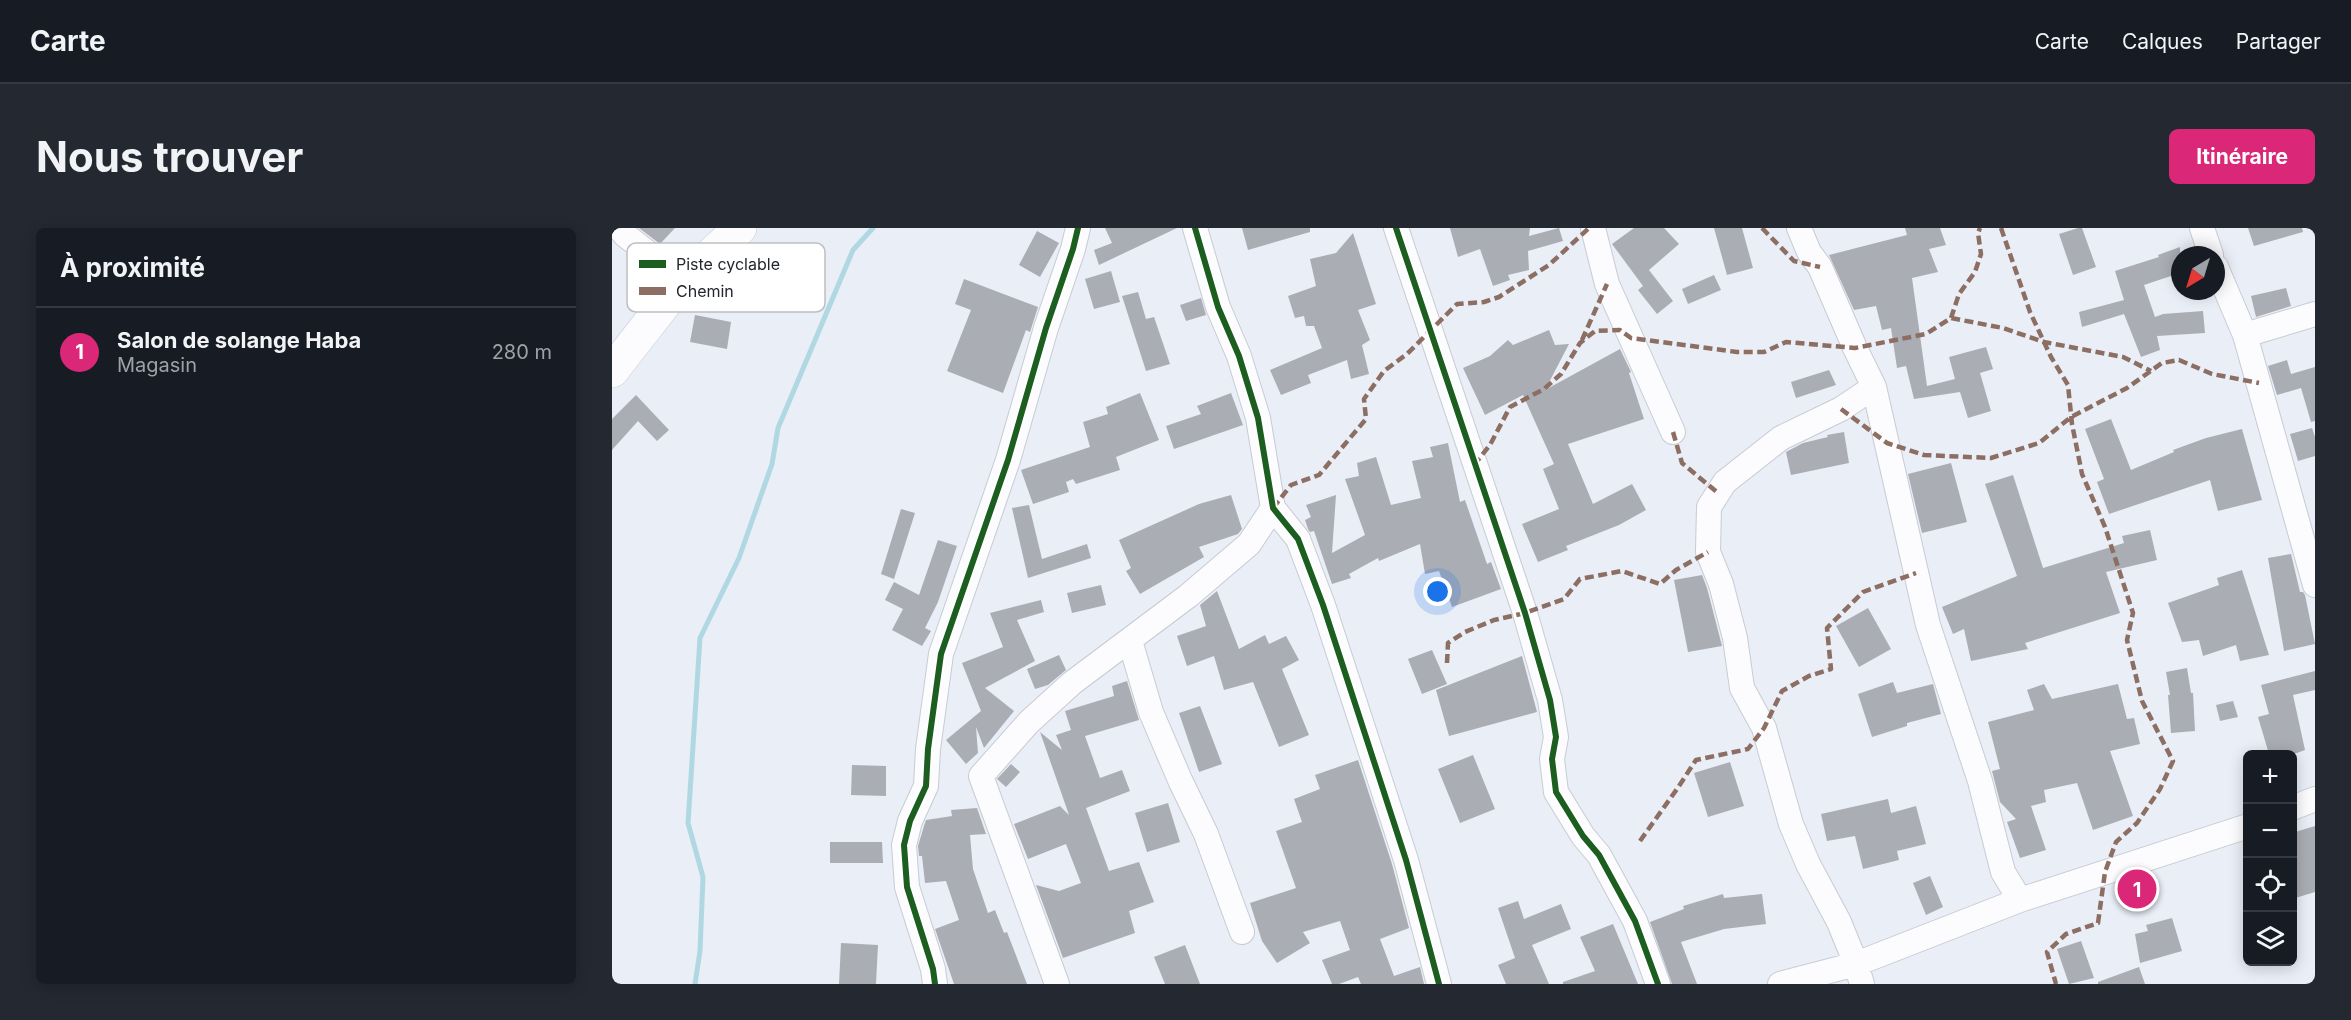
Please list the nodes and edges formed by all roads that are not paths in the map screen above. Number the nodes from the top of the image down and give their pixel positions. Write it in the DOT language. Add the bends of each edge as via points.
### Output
graph roads {
  1 [pos="619,228"];
  2 [pos="740,228"];
  3 [pos="1078,228"];
  4 [pos="1195,228"];
  5 [pos="1396,228"];
  6 [pos="1593,228"];
  7 [pos="1799,228"];
  8 [pos="2202,228"];
  9 [pos="635,243"];
  10 [pos="724,243"];
  11 [pos="2208,246"];
  12 [pos="2225,288"];
  13 [pos="658,312"];
  14 [pos="2315,314"];
  15 [pos="2245,334"];
  16 [pos="612,371"];
  17 [pos="1874,387"];
  18 [pos="1673,432"];
  19 [pos="1273,508"];
  20 [pos="2315,585"];
  21 [pos="1130,640"];
  22 [pos="2315,799"];
  23 [pos="2297,806"];
  24 [pos="2243,827"];
  25 [pos="2020,900"];
  26 [pos="1242,932"];
  27 [pos="1859,974"];
  28 [pos="935,984"];
  29 [pos="1057,984"];
  30 [pos="1439,984"];
  31 [pos="1658,984"];
  32 [pos="1780,984"];
  1 -- 9 [label="street"];
  2 -- 10 [label="highway"];
  3 -- 28 [label="street" via="1008,460 941,654 926,786 904,845 907,887"];
  4 -- 19 [label="street" via="1218,307 1239,356 1258,418"];
  5 -- 31 [label="street" via="1550,700 1556,737 1552,759 1556,792 1599,855 1635,921"];
  6 -- 18 [label="street" via="1607,284"];
  7 -- 17 [label="street"];
  8 -- 11 [label="street"];
  12 -- 15 [label="street"];
  13 -- 16 [label="highway"];
  14 -- 15 [label="street"];
  15 -- 20 [label="street"];
  17 -- 25 [label="street" via="1928,625 1980,781 2003,872"];
  17 -- 27 [label="street" via="1841,409 1781,438 1725,482 1709,507 1708,552 1735,638 1742,687 1764,728 1791,824"];
  19 -- 21 [label="street" via="1249,544"];
  19 -- 30 [label="street" via="1298,539 1323,605 1406,860"];
  21 -- 26 [label="street" via="1151,712 1206,834"];
  21 -- 29 [label="street" via="1029,722 981,776"];
  22 -- 23 [label="street"];
  24 -- 25 [label="street"];
  25 -- 27 [label="street"];
  27 -- 32 [label="street"];
}
